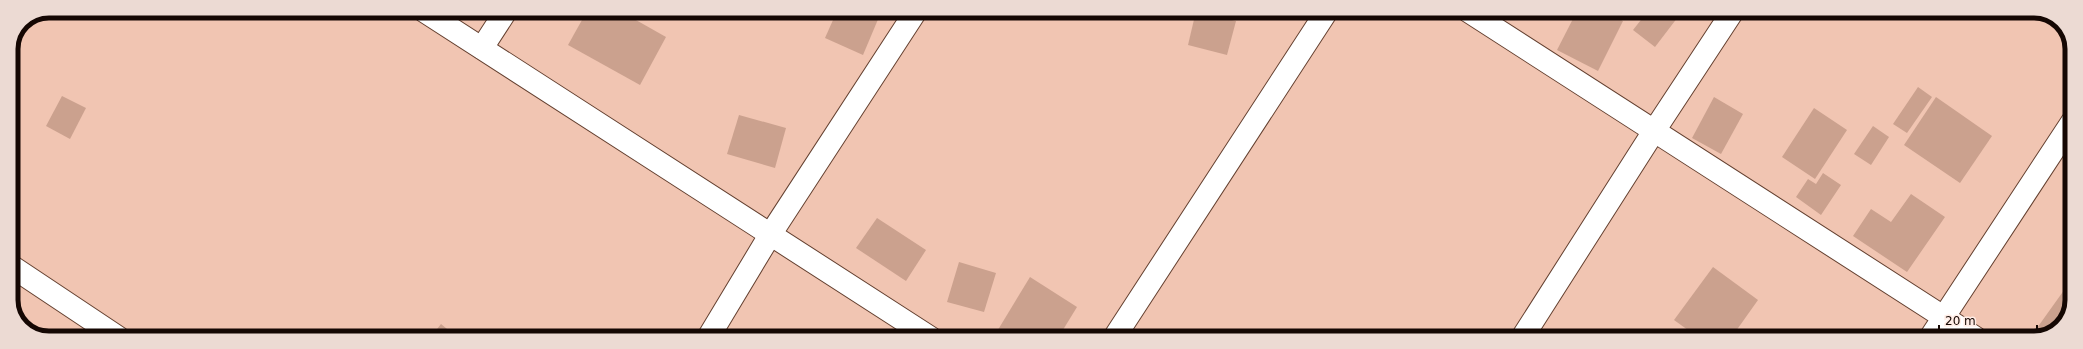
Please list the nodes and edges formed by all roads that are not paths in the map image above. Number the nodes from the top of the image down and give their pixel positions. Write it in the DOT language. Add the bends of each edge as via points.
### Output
graph roads {
  1 [pos="435,18"];
  2 [pos="501,18"];
  3 [pos="911,18"];
  4 [pos="1322,18"];
  5 [pos="1479,18"];
  6 [pos="1728,18"];
  7 [pos="482,48"];
  8 [pos="1654,131"];
  9 [pos="2065,133"];
  10 [pos="770,235"];
  11 [pos="18,271"];
  12 [pos="1943,318"];
  13 [pos="108,331"];
  14 [pos="712,331"];
  15 [pos="920,331"];
  16 [pos="1119,331"];
  17 [pos="1526,331"];
  18 [pos="1935,331"];
  19 [pos="1964,331"];
  1 -- 7 [label="street"];
  2 -- 7 [label="street"];
  3 -- 10 [label="street"];
  4 -- 16 [label="street"];
  5 -- 8 [label="street"];
  6 -- 8 [label="street"];
  7 -- 10 [label="street"];
  8 -- 12 [label="street"];
  8 -- 17 [label="street"];
  9 -- 12 [label="street"];
  10 -- 14 [label="street"];
  10 -- 15 [label="street"];
  11 -- 13 [label="street"];
  12 -- 18 [label="street"];
  12 -- 19 [label="street"];
}
